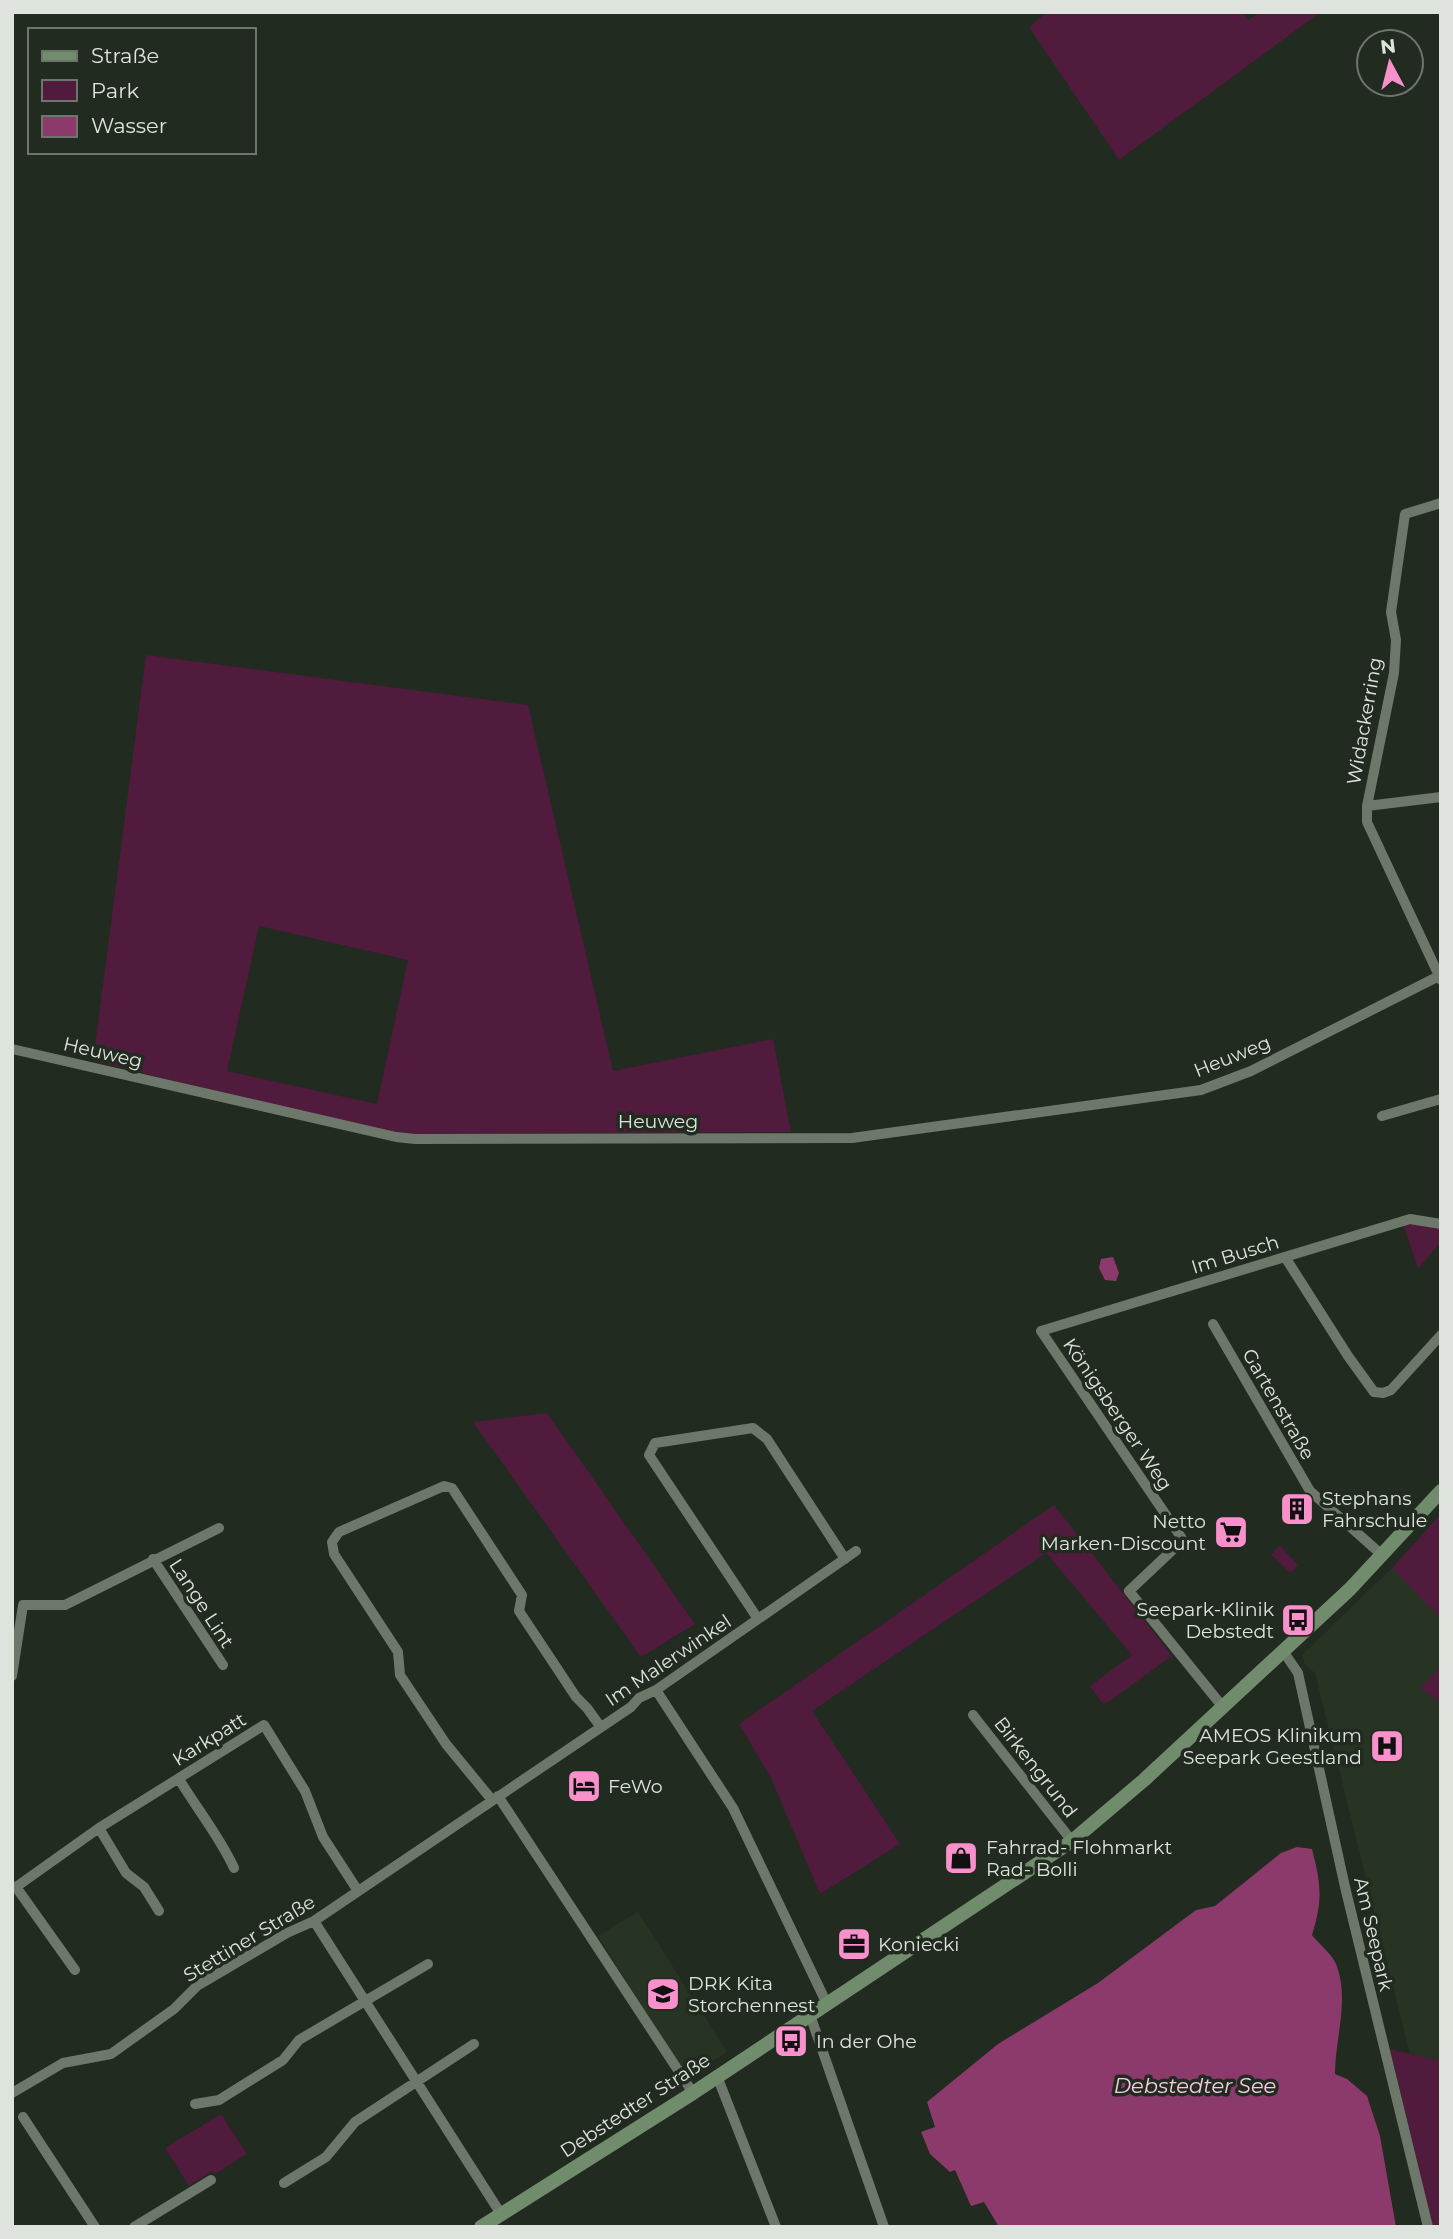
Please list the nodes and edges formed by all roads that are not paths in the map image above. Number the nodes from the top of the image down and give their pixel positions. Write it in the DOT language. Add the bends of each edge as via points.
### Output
graph roads {
  1 [pos="1441,503"];
  2 [pos="1441,797"];
  3 [pos="1367,806"];
  4 [pos="1440,977"];
  5 [pos="12,1049"];
  6 [pos="1441,1099"];
  7 [pos="1382,1116"];
  8 [pos="1441,1224"];
  9 [pos="1285,1257"];
  10 [pos="1213,1324"];
  11 [pos="1041,1331"];
  12 [pos="1441,1335"];
  13 [pos="1441,1490"];
  14 [pos="219,1528"];
  15 [pos="856,1551"];
  16 [pos="1382,1555"];
  17 [pos="153,1559"];
  18 [pos="845,1559"];
  19 [pos="758,1619"];
  20 [pos="1283,1651"];
  21 [pos="223,1665"];
  22 [pos="12,1676"];
  23 [pos="656,1690"];
  24 [pos="1222,1706"];
  25 [pos="973,1715"];
  26 [pos="600,1726"];
  27 [pos="179,1779"];
  28 [pos="495,1798"];
  29 [pos="99,1828"];
  30 [pos="1072,1841"];
  31 [pos="234,1868"];
  32 [pos="14,1886"];
  33 [pos="358,1891"];
  34 [pos="159,1911"];
  35 [pos="314,1921"];
  36 [pos="428,1964"];
  37 [pos="75,1970"];
  38 [pos="364,2002"];
  39 [pos="827,2004"];
  40 [pos="810,2015"];
  41 [pos="474,2045"];
  42 [pos="717,2076"];
  43 [pos="415,2081"];
  44 [pos="12,2093"];
  45 [pos="692,2093"];
  46 [pos="195,2104"];
  47 [pos="23,2118"];
  48 [pos="211,2180"];
  49 [pos="284,2183"];
  50 [pos="501,2214"];
  51 [pos="95,2227"];
  52 [pos="134,2227"];
  53 [pos="481,2227"];
  54 [pos="776,2227"];
  55 [pos="884,2227"];
  56 [pos="1428,2227"];
  1 -- 3 [label="street, Widackerring" via="1405,514 1391,612 1396,640 1394,673"];
  2 -- 3 [label="street"];
  3 -- 4 [label="street" via="1367,822"];
  4 -- 5 [label="street, Heuweg" via="1251,1071 1201,1090 852,1138 396,1137"];
  6 -- 7 [label="street"];
  8 -- 9 [label="street, Im Busch" via="1410,1219"];
  9 -- 11 [label="street, Im Busch"];
  9 -- 12 [label="street" via="1374,1392 1391,1390"];
  10 -- 16 [label="street, Gartenstraße" via="1310,1491"];
  11 -- 24 [label="street, Königsberger Weg" via="1183,1540 1129,1591"];
  13 -- 16 [label="main road, Debstedter Straße"];
  14 -- 17 [label="street"];
  15 -- 18 [label="street, Im Malerwinkel"];
  16 -- 20 [label="main road, Debstedter Straße"];
  17 -- 21 [label="street, Lange Lint"];
  17 -- 22 [label="street" via="65,1605 23,1605"];
  18 -- 19 [label="street, Im Malerwinkel"];
  18 -- 19 [label="street" via="767,1439 753,1428 655,1443 649,1455"];
  19 -- 23 [label="street, Im Malerwinkel"];
  20 -- 24 [label="main road, Debstedter Straße"];
  20 -- 56 [label="street, Am Seepark" via="1298,1674"];
  23 -- 26 [label="street, Im Malerwinkel"];
  23 -- 39 [label="street" via="733,1808"];
  24 -- 30 [label="main road, Debstedter Straße"];
  25 -- 30 [label="street, Birkengrund"];
  26 -- 28 [label="street, Im Malerwinkel"];
  26 -- 28 [label="street" via="519,1611 522,1595 453,1488 444,1486 339,1532 332,1542 334,1554 398,1652 400,1675 446,1744"];
  27 -- 29 [label="street, Karkpatt"];
  27 -- 31 [label="street"];
  27 -- 33 [label="street, Karkpatt" via="264,1725 305,1791 323,1837"];
  28 -- 33 [label="street, Stettiner Straße"];
  28 -- 45 [label="street"];
  29 -- 32 [label="street, Karkpatt"];
  29 -- 34 [label="street" via="126,1873 144,1887"];
  30 -- 39 [label="main road, Debstedter Straße"];
  32 -- 37 [label="street"];
  33 -- 35 [label="street, Stettiner Straße"];
  35 -- 38 [label="street"];
  35 -- 44 [label="street, Stettiner Straße" via="197,1986 174,2009 111,2054 62,2063"];
  36 -- 38 [label="street"];
  38 -- 43 [label="street"];
  38 -- 46 [label="street" via="299,2040 283,2060 219,2100"];
  39 -- 40 [label="main road, Debstedter Straße"];
  40 -- 42 [label="main road, Debstedter Straße"];
  40 -- 55 [label="street"];
  41 -- 43 [label="street"];
  42 -- 45 [label="main road, Debstedter Straße"];
  42 -- 54 [label="street"];
  43 -- 49 [label="street" via="355,2122 326,2157"];
  43 -- 50 [label="street"];
  45 -- 50 [label="main road, Debstedter Straße"];
  47 -- 51 [label="street"];
  48 -- 52 [label="street"];
  50 -- 53 [label="main road, Debstedter Straße"];
}
